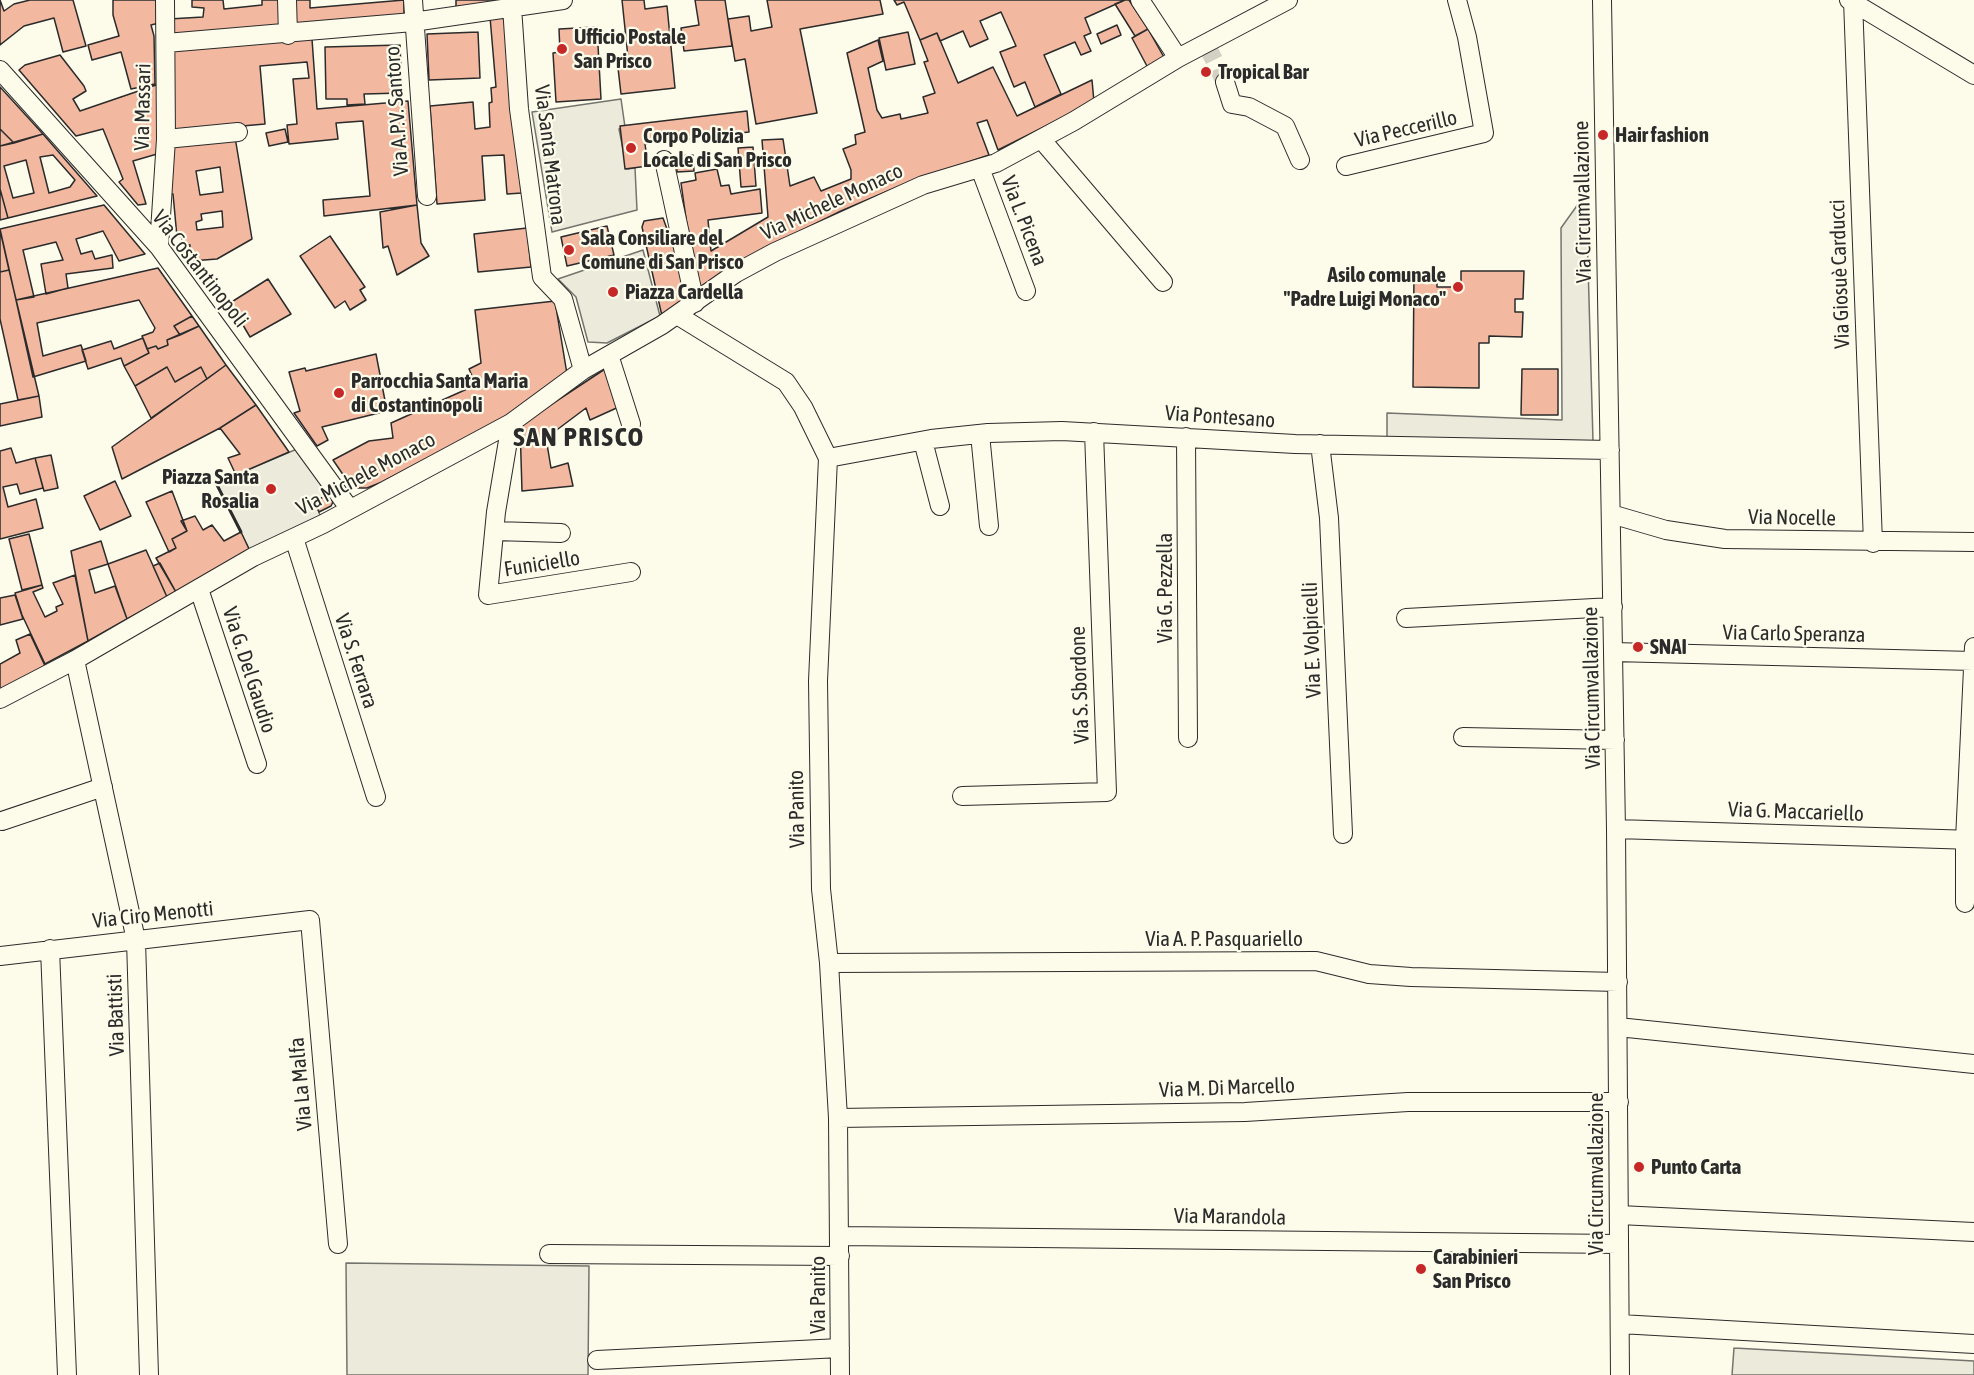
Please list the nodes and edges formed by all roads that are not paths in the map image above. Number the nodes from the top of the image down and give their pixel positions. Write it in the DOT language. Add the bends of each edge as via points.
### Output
graph roads {
  1 [pos="165,0"];
  2 [pos="287,0"];
  3 [pos="412,0"];
  4 [pos="563,0"];
  5 [pos="1140,0"];
  6 [pos="1288,0"];
  7 [pos="1457,0"];
  8 [pos="1602,0"];
  9 [pos="1851,1"];
  10 [pos="512,7"];
  11 [pos="413,22"];
  12 [pos="288,35"];
  13 [pos="166,43"];
  14 [pos="1178,58"];
  15 [pos="0,70"];
  16 [pos="1974,75"];
  17 [pos="1225,82"];
  18 [pos="238,132"];
  19 [pos="166,139"];
  20 [pos="1041,139"];
  21 [pos="664,160"];
  22 [pos="1300,160"];
  23 [pos="1346,166"];
  24 [pos="980,168"];
  25 [pos="427,196"];
  26 [pos="159,247"];
  27 [pos="1163,282"];
  28 [pos="1026,291"];
  29 [pos="694,303"];
  30 [pos="677,315"];
  31 [pos="609,355"];
  32 [pos="583,370"];
  33 [pos="511,423"];
  34 [pos="631,424"];
  35 [pos="1094,432"];
  36 [pos="981,434"];
  37 [pos="1186,437"];
  38 [pos="923,441"];
  39 [pos="1320,444"];
  40 [pos="1610,450"];
  41 [pos="828,458"];
  42 [pos="940,506"];
  43 [pos="349,508"];
  44 [pos="1611,514"];
  45 [pos="988,526"];
  46 [pos="495,531"];
  47 [pos="561,533"];
  48 [pos="294,538"];
  49 [pos="1974,542"];
  50 [pos="1873,543"];
  51 [pos="631,572"];
  52 [pos="199,589"];
  53 [pos="1613,607"];
  54 [pos="1406,618"];
  55 [pos="1613,652"];
  56 [pos="1973,654"];
  57 [pos="75,660"];
  58 [pos="0,699"];
  59 [pos="1463,737"];
  60 [pos="1188,738"];
  61 [pos="1615,740"];
  62 [pos="256,764"];
  63 [pos="103,787"];
  64 [pos="962,796"];
  65 [pos="376,797"];
  66 [pos="2,821"];
  67 [pos="1616,829"];
  68 [pos="1343,834"];
  69 [pos="1969,840"];
  70 [pos="1965,903"];
  71 [pos="310,920"];
  72 [pos="136,940"];
  73 [pos="50,949"];
  74 [pos="0,956"];
  75 [pos="829,963"];
  76 [pos="1618,982"];
  77 [pos="1618,1028"];
  78 [pos="1974,1064"];
  79 [pos="1619,1102"];
  80 [pos="838,1118"];
  81 [pos="1619,1215"];
  82 [pos="1974,1232"];
  83 [pos="840,1236"];
  84 [pos="338,1244"];
  85 [pos="1619,1244"];
  86 [pos="549,1254"];
  87 [pos="840,1256"];
  88 [pos="1620,1324"];
  89 [pos="1974,1344"];
  90 [pos="840,1348"];
  91 [pos="597,1360"];
  92 [pos="67,1375"];
  93 [pos="149,1375"];
  94 [pos="840,1375"];
  95 [pos="1620,1375"];
  1 -- 13 [label="street"];
  2 -- 12 [label="street"];
  3 -- 11 [label="street, Via A.P.V. Santoro"];
  4 -- 10 [label="street, Via Massari"];
  5 -- 14 [label="street"];
  6 -- 14 [label="street, Via Michele Monaco"];
  7 -- 23 [label="street, Via Peccerillo" via="1484,133"];
  8 -- 40 [label="street, Via Circumvallazione"];
  9 -- 16 [label="street"];
  9 -- 50 [label="street, Via Giosuè Carducci"];
  10 -- 11 [label="street, Via Massari"];
  10 -- 32 [label="street, Via Santa Matrona" via="519,109 542,277 562,299"];
  11 -- 12 [label="street, Via Massari"];
  11 -- 25 [label="street, Via A.P.V. Santoro"];
  12 -- 13 [label="street, Via Massari"];
  13 -- 19 [label="street, Via Massari"];
  14 -- 20 [label="street, Via Michele Monaco"];
  15 -- 26 [label="street, Via Costantinopoli"];
  17 -- 22 [label="street" via="1232,104 1249,107 1285,126"];
  18 -- 19 [label="street"];
  19 -- 26 [label="street, Via Massari"];
  20 -- 24 [label="street, Via Michele Monaco"];
  20 -- 27 [label="street"];
  21 -- 29 [label="street"];
  24 -- 28 [label="street, Via L. Picena"];
  24 -- 29 [label="street, Via Michele Monaco" via="923,185 775,252 736,273"];
  26 -- 43 [label="street, Via Costantinopoli"];
  29 -- 30 [label="street, Via Michele Monaco"];
  30 -- 31 [label="street, Via Michele Monaco"];
  30 -- 41 [label="street, Via Panito" via="786,382"];
  31 -- 32 [label="street, Via Michele Monaco"];
  31 -- 34 [label="street"];
  32 -- 33 [label="street, Via Michele Monaco"];
  33 -- 43 [label="street, Via Michele Monaco"];
  33 -- 46 [label="street, Funiciello"];
  35 -- 36 [label="street, Via Pontesano"];
  35 -- 37 [label="street, Via Pontesano"];
  35 -- 64 [label="street, Via S. Sbordone" via="1107,792"];
  36 -- 38 [label="street, Via Pontesano"];
  36 -- 45 [label="street"];
  37 -- 39 [label="street, Via Pontesano"];
  37 -- 60 [label="street, Via G. Pezzella"];
  38 -- 41 [label="street, Via Pontesano"];
  38 -- 42 [label="street"];
  39 -- 40 [label="street, Via Pontesano"];
  39 -- 68 [label="street, Via E. Volpicelli" via="1329,518"];
  40 -- 44 [label="street, Via Circumvallazione"];
  41 -- 75 [label="street, Via Panito" via="818,681 821,889"];
  43 -- 48 [label="street, Via Michele Monaco"];
  44 -- 50 [label="street, Via Nocelle" via="1666,530 1725,539"];
  44 -- 53 [label="street, Via Circumvallazione"];
  46 -- 47 [label="street, Funiciello"];
  46 -- 51 [label="street, Funiciello" via="488,595"];
  48 -- 52 [label="street, Via Michele Monaco"];
  48 -- 65 [label="street, Via S. Ferrara"];
  49 -- 50 [label="street, Via Nocelle"];
  52 -- 57 [label="street, Via Michele Monaco"];
  52 -- 62 [label="street, Via G. Del Gaudio"];
  53 -- 54 [label="street"];
  53 -- 55 [label="street, Via Circumvallazione"];
  55 -- 56 [label="street, Via Carlo Speranza"];
  55 -- 61 [label="street, Via Circumvallazione"];
  56 -- 69 [label="street"];
  57 -- 58 [label="street, Via Michele Monaco"];
  57 -- 63 [label="street, Via Battisti"];
  59 -- 61 [label="street"];
  61 -- 67 [label="street, Via Circumvallazione"];
  63 -- 66 [label="street"];
  63 -- 72 [label="street, Via Battisti"];
  67 -- 69 [label="street, Via G. Maccariello"];
  67 -- 76 [label="street, Via Circumvallazione"];
  69 -- 70 [label="street"];
  71 -- 72 [label="street, Via Ciro Menotti"];
  71 -- 84 [label="street, Via La Malfa"];
  72 -- 73 [label="street, Via Ciro Menotti"];
  72 -- 93 [label="street, Via Battisti"];
  73 -- 74 [label="street, Via Ciro Menotti"];
  73 -- 92 [label="street"];
  75 -- 76 [label="street, Via A. P. Pasquariello" via="1316,961 1369,974 1411,977"];
  75 -- 80 [label="street, Via Panito"];
  76 -- 77 [label="street, Via Circumvallazione"];
  77 -- 78 [label="street"];
  77 -- 79 [label="street, Via Circumvallazione"];
  79 -- 80 [label="street, Via M. Di Marcello" via="1408,1102 1245,1112"];
  79 -- 81 [label="street, Via Circumvallazione"];
  80 -- 83 [label="street, Via Panito"];
  81 -- 82 [label="street"];
  81 -- 85 [label="street, Via Circumvallazione"];
  83 -- 85 [label="street, Via Marandola"];
  83 -- 87 [label="street, Via Panito"];
  85 -- 88 [label="street, Via Circumvallazione"];
  86 -- 87 [label="street"];
  87 -- 90 [label="street, Via Panito"];
  88 -- 89 [label="street"];
  88 -- 95 [label="street, Via Circumvallazione"];
  90 -- 91 [label="street"];
  90 -- 94 [label="street, Via Panito"];
}
